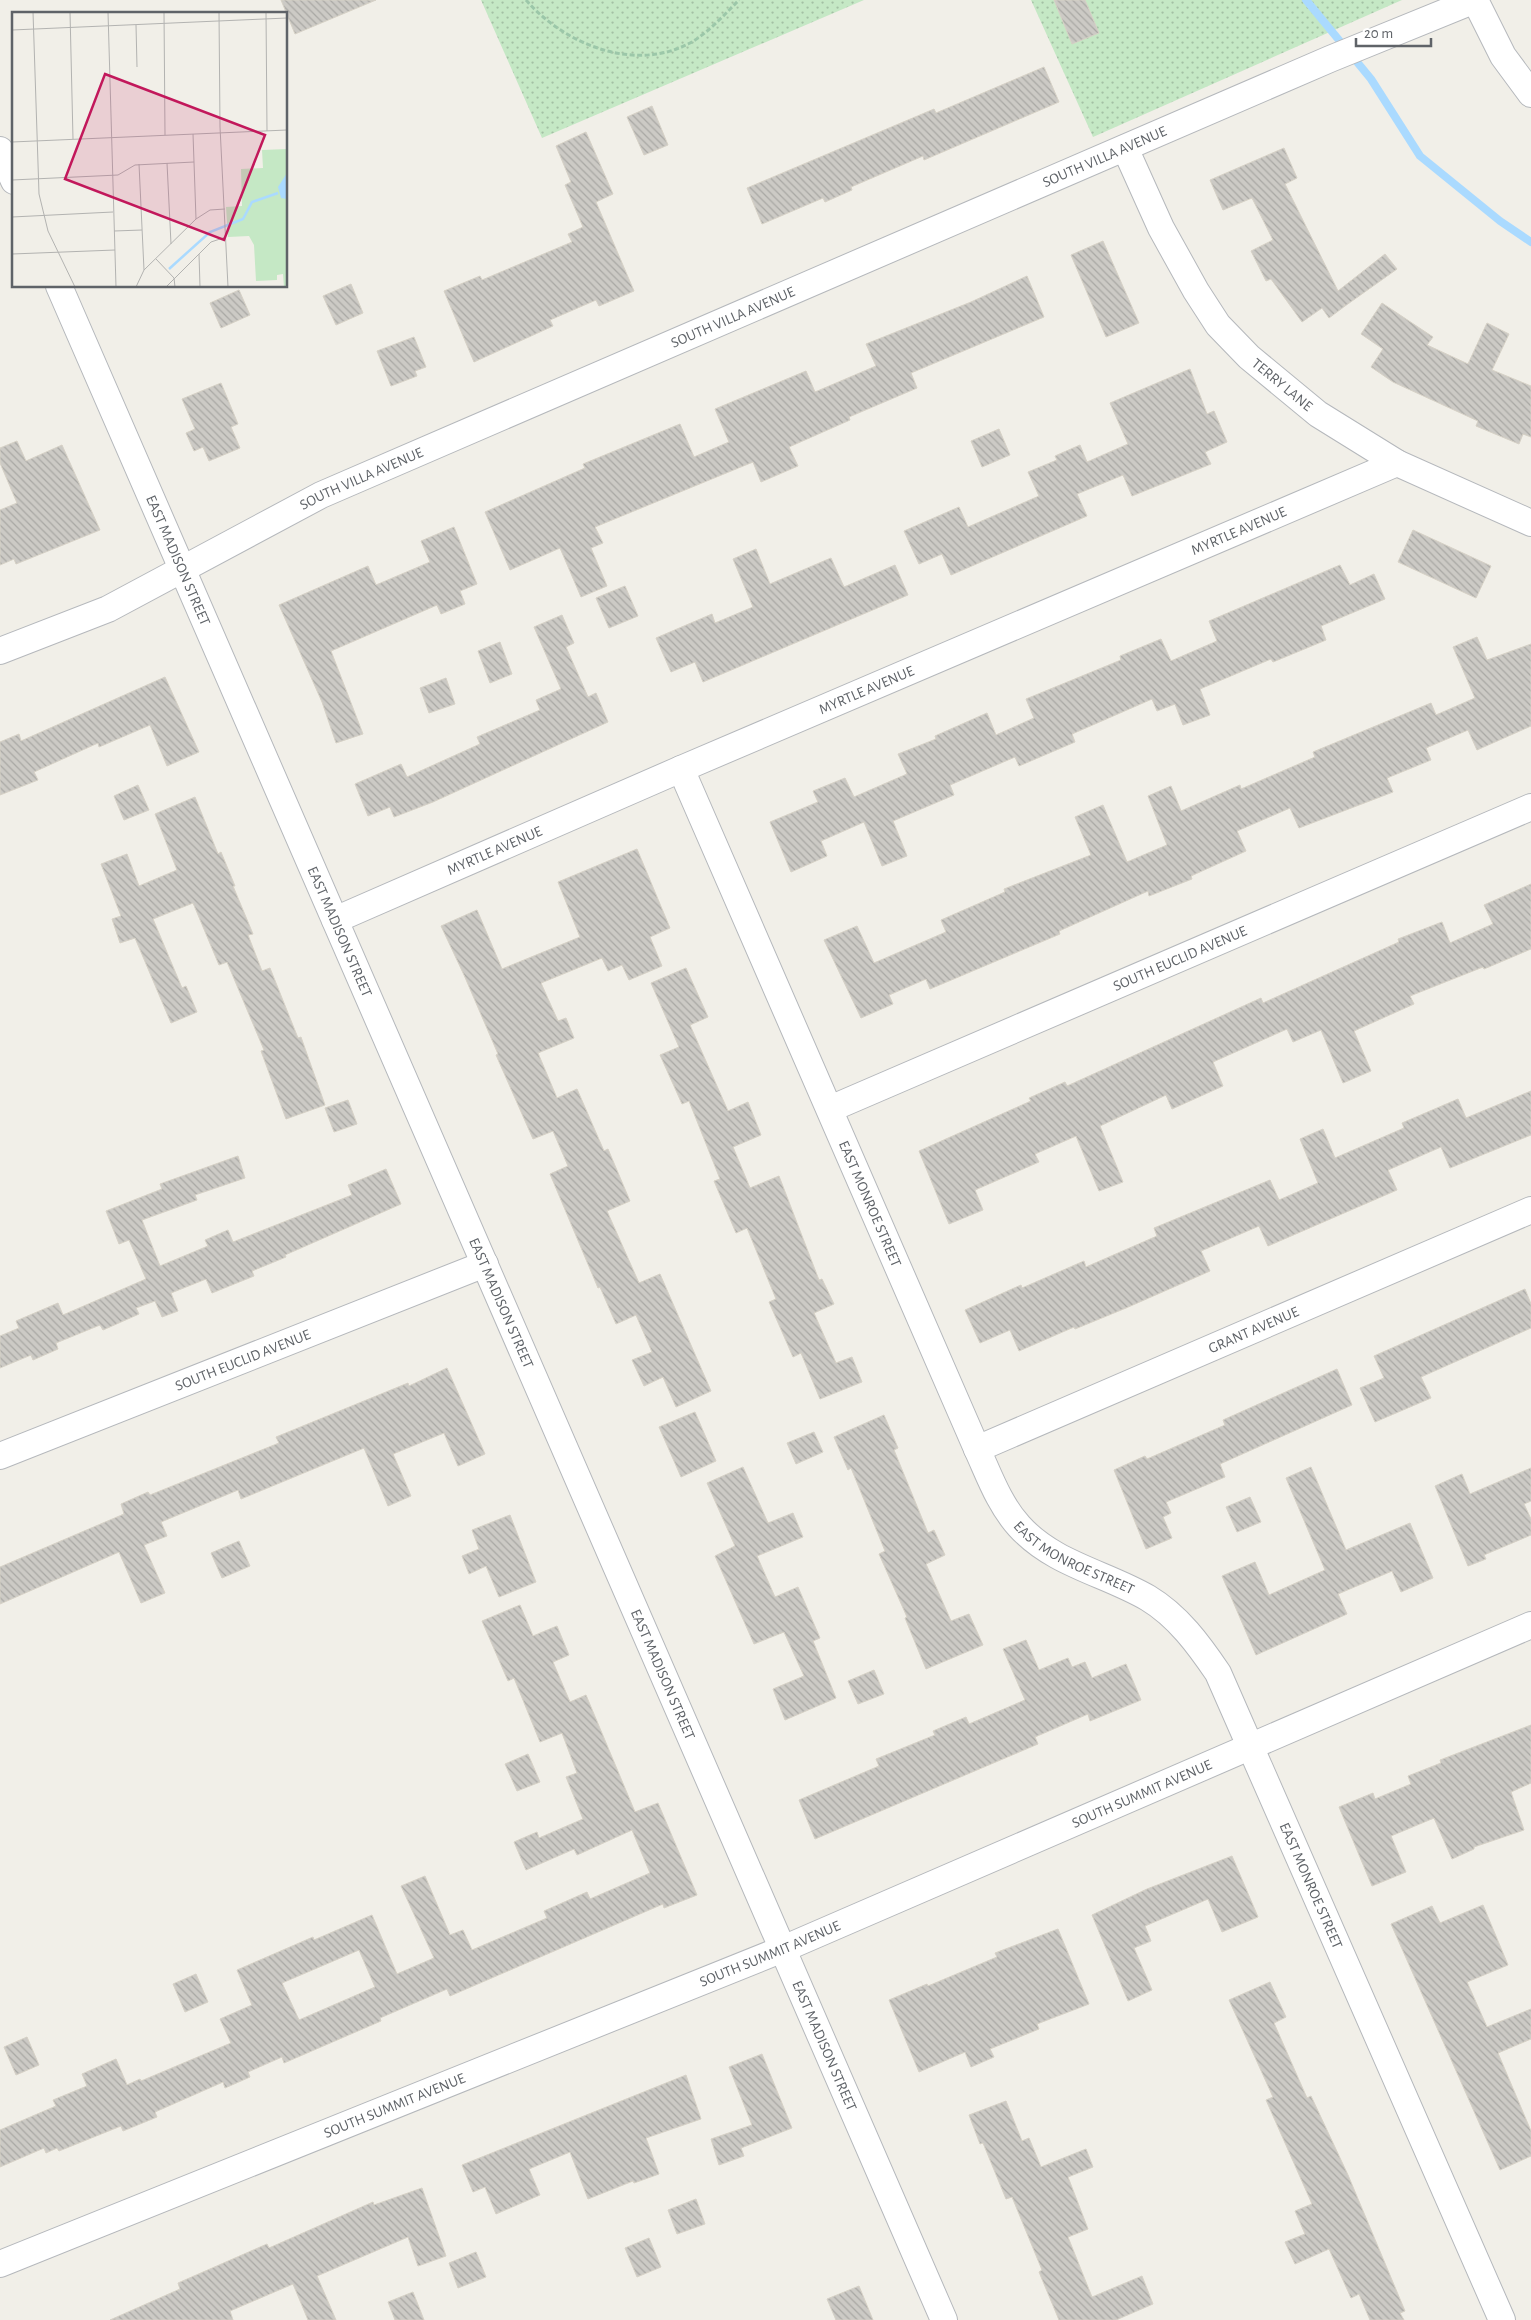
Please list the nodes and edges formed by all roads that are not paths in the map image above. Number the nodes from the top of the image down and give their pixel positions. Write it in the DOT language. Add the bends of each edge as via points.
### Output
graph roads {
  1 [pos="1475,0"];
  2 [pos="1531,94"];
  3 [pos="1125,148"];
  4 [pos="0,150"];
  5 [pos="12,177"];
  6 [pos="60,288"];
  7 [pos="1397,463"];
  8 [pos="1531,523"];
  9 [pos="181,568"];
  10 [pos="0,651"];
  11 [pos="680,769"];
  12 [pos="1531,807"];
  13 [pos="335,920"];
  14 [pos="830,1109"];
  15 [pos="1531,1210"];
  16 [pos="485,1264"];
  17 [pos="977,1449"];
  18 [pos="0,1456"];
  19 [pos="1531,1625"];
  20 [pos="1250,1746"];
  21 [pos="783,1949"];
  22 [pos="0,2264"];
  23 [pos="944,2320"];
  24 [pos="1502,2320"];
  1 -- 2 [label="street" via="1503,56"];
  1 -- 3 [label="street, SOUTH VILLA AVENUE"];
  3 -- 7 [label="street, TERRY LANE" via="1176,258 1218,325 1249,357 1318,414"];
  3 -- 9 [label="street, SOUTH VILLA AVENUE" via="321,495"];
  4 -- 5 [label="street"];
  6 -- 9 [label="street, EAST MADISON STREET"];
  7 -- 8 [label="street, TERRY LANE"];
  7 -- 11 [label="street, MYRTLE AVENUE"];
  9 -- 10 [label="street, SOUTH VILLA AVENUE" via="108,609"];
  9 -- 13 [label="street, EAST MADISON STREET"];
  11 -- 13 [label="street, MYRTLE AVENUE"];
  11 -- 14 [label="street, EAST MONROE STREET"];
  12 -- 14 [label="street, SOUTH EUCLID AVENUE"];
  13 -- 16 [label="street, EAST MADISON STREET"];
  14 -- 17 [label="street, EAST MONROE STREET"];
  15 -- 17 [label="street, GRANT AVENUE"];
  16 -- 18 [label="street, SOUTH EUCLID AVENUE"];
  16 -- 21 [label="street, EAST MADISON STREET"];
  17 -- 20 [label="street, EAST MONROE STREET" via="1005,1508 1041,1546 1066,1561 1148,1598 1170,1614 1195,1640 1218,1673"];
  19 -- 20 [label="street, SOUTH SUMMIT AVENUE"];
  20 -- 21 [label="street, SOUTH SUMMIT AVENUE"];
  20 -- 24 [label="street, EAST MONROE STREET"];
  21 -- 22 [label="street, SOUTH SUMMIT AVENUE"];
  21 -- 23 [label="street, EAST MADISON STREET"];
}
